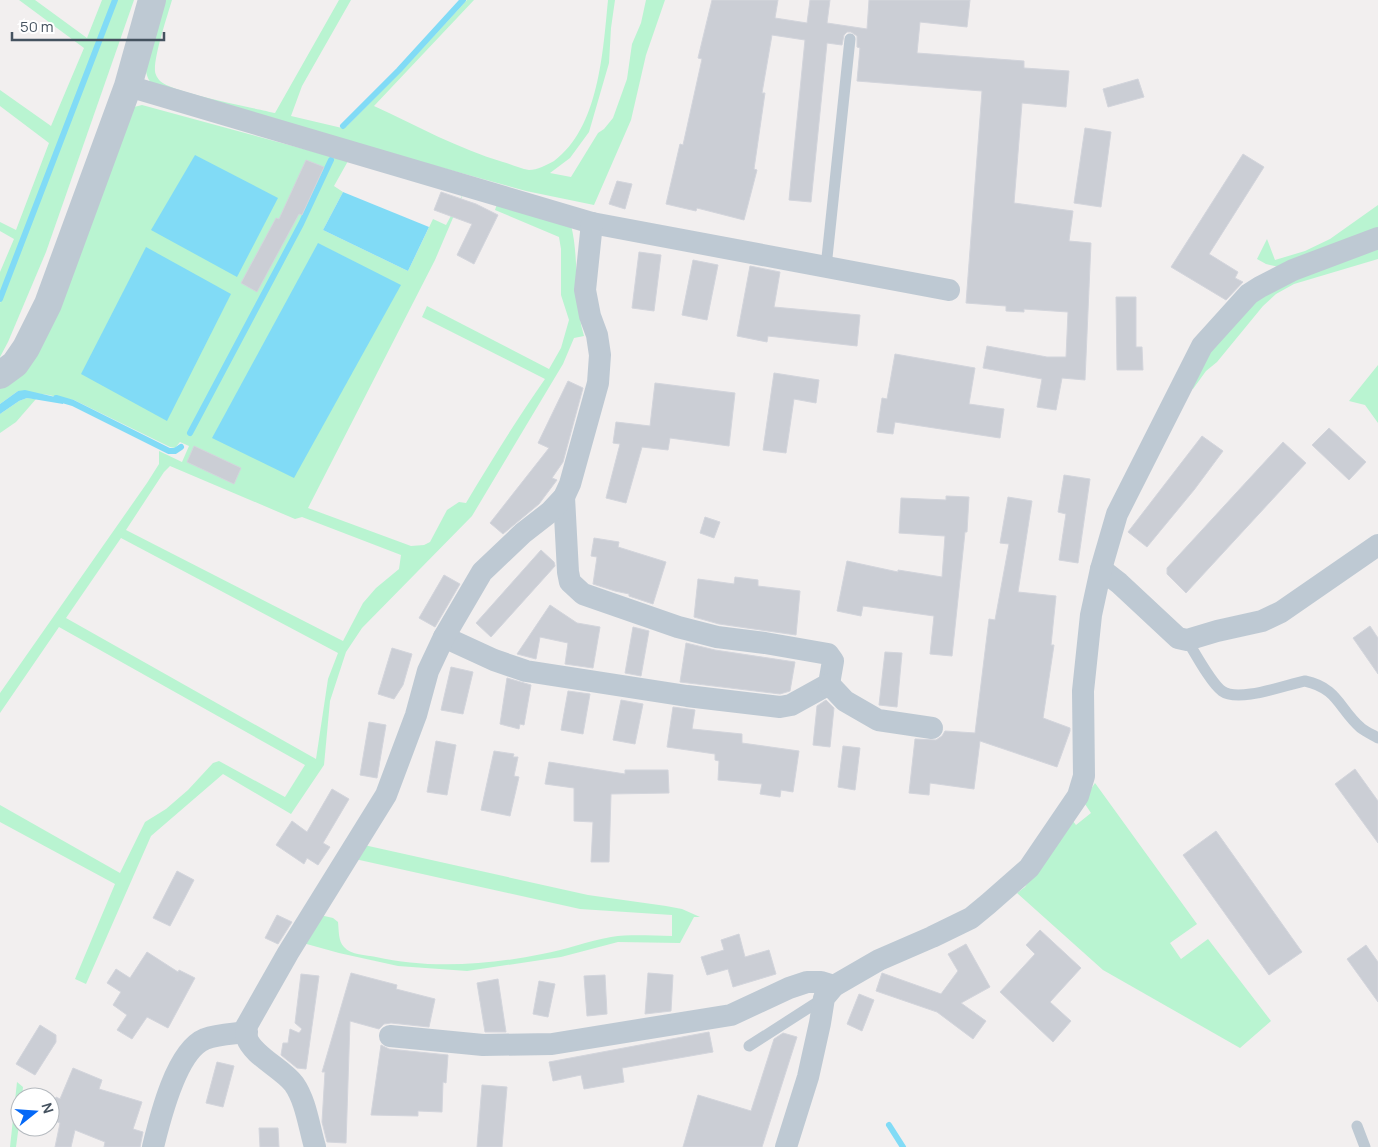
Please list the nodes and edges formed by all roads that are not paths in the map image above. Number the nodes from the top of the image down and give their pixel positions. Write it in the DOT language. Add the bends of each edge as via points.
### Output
graph roads {
  1 [pos="152,0"];
  2 [pos="850,39"];
  3 [pos="128,86"];
  4 [pos="592,223"];
  5 [pos="1378,238"];
  6 [pos="826,267"];
  7 [pos="949,290"];
  8 [pos="0,375"];
  9 [pos="564,497"];
  10 [pos="1378,545"];
  11 [pos="1101,568"];
  12 [pos="444,637"];
  13 [pos="1188,640"];
  14 [pos="829,684"];
  15 [pos="932,728"];
  16 [pos="1378,738"];
  17 [pos="828,992"];
  18 [pos="246,1032"];
  19 [pos="390,1036"];
  20 [pos="749,1046"];
  21 [pos="1357,1126"];
  22 [pos="153,1147"];
  23 [pos="315,1147"];
  24 [pos="786,1147"];
  25 [pos="1365,1147"];
  1 -- 3 [label="street"];
  2 -- 6 [label="lane"];
  3 -- 4 [label="street"];
  3 -- 8 [label="street" via="48,304 26,348 15,364"];
  4 -- 6 [label="street"];
  4 -- 9 [label="street" via="585,290 600,355 598,383"];
  5 -- 11 [label="street" via="1264,284 1249,294 1202,346 1117,514"];
  6 -- 7 [label="street"];
  9 -- 12 [label="street" via="482,572"];
  9 -- 14 [label="street" via="570,582 583,594 701,633 828,654 833,661"];
  10 -- 13 [label="street" via="1281,612 1262,621"];
  11 -- 13 [label="street" via="1178,638"];
  11 -- 17 [label="street" via="1091,615 1083,691 1084,776 1072,807 1029,868 971,918 879,960"];
  12 -- 14 [label="street" via="526,671 686,696 780,707 791,705"];
  12 -- 18 [label="street" via="428,671 416,715 386,795 288,952"];
  13 -- 16 [label="lane" via="1221,691 1245,696 1305,681 1314,683 1326,689 1361,727"];
  14 -- 15 [label="street" via="845,701 878,720"];
  17 -- 19 [label="street" via="821,982 807,982 731,1015 552,1044 483,1045"];
  17 -- 20 [label="lane"];
  17 -- 24 [label="street" via="808,1077"];
  18 -- 22 [label="street" via="204,1040 190,1050 175,1075"];
  18 -- 23 [label="street" via="247,1039 258,1053 295,1084"];
  21 -- 25 [label="lane"];
}
